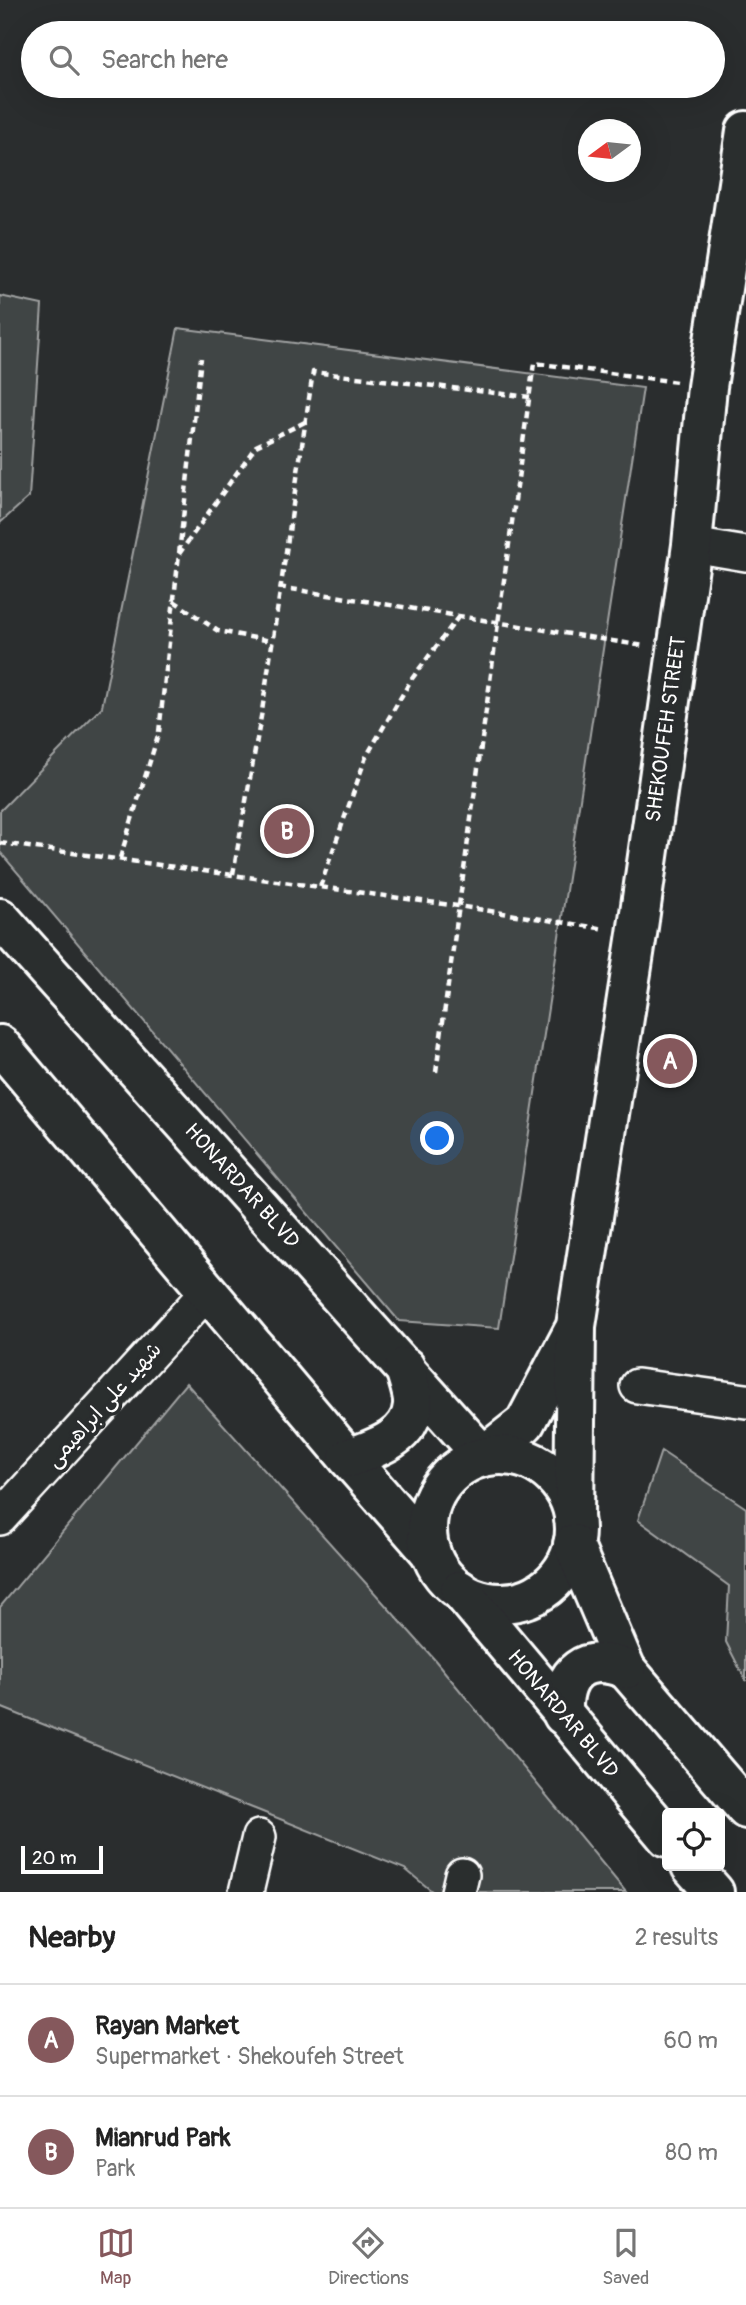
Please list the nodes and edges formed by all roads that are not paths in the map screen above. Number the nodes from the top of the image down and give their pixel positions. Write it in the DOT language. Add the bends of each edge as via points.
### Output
graph roads {
  1 [pos="746,131"];
  2 [pos="692,545"];
  3 [pos="746,554"];
  4 [pos="0,918"];
  5 [pos="0,1045"];
  6 [pos="208,1291"];
  7 [pos="576,1326"];
  8 [pos="405,1367"];
  9 [pos="637,1386"];
  10 [pos="746,1401"];
  11 [pos="483,1456"];
  12 [pos="348,1458"];
  13 [pos="0,1518"];
  14 [pos="574,1532"];
  15 [pos="431,1553"];
  16 [pos="460,1590"];
  17 [pos="626,1669"];
  18 [pos="562,1715"];
  19 [pos="746,1809"];
  20 [pos="662,1832"];
  21 [pos="259,1837"];
  22 [pos="695,1871"];
  23 [pos="246,1892"];
  24 [pos="714,1892"];
  1 -- 2 [label="main road, SHEKOUFEH STREET" via="707,387"];
  2 -- 3 [label="street"];
  2 -- 7 [label="main road, SHEKOUFEH STREET"];
  4 -- 8 [label="main road, HONARDAR BLVD"];
  5 -- 6 [label="main road"];
  6 -- 12 [label="main road"];
  6 -- 13 [label="street, شهید علی ابراهیمی"];
  7 -- 11 [label="main road, SHEKOUFEH STREET" via="525,1423"];
  7 -- 14 [label="main road, SHEKOUFEH STREET"];
  8 -- 11 [label="main road, HONARDAR BLVD"];
  8 -- 12 [label="main road" via="413,1405 403,1432"];
  9 -- 10 [label="street"];
  11 -- 14 [label="main road" via="508,1454 532,1461 552,1475 567,1495"];
  11 -- 15 [label="main road" via="460,1466 442,1483 430,1505 427,1530"];
  12 -- 15 [label="main road"];
  14 -- 16 [label="main road" via="564,1567 548,1586 528,1598 505,1603 481,1600"];
  14 -- 17 [label="main road"];
  15 -- 16 [label="main road" via="442,1574"];
  16 -- 18 [label="main road, HONARDAR BLVD"];
  17 -- 18 [label="main road" via="607,1661 587,1664 571,1676 562,1695"];
  17 -- 19 [label="main road"];
  18 -- 20 [label="main road, HONARDAR BLVD"];
  21 -- 23 [label="street"];
  22 -- 24 [label="main road"];
}
